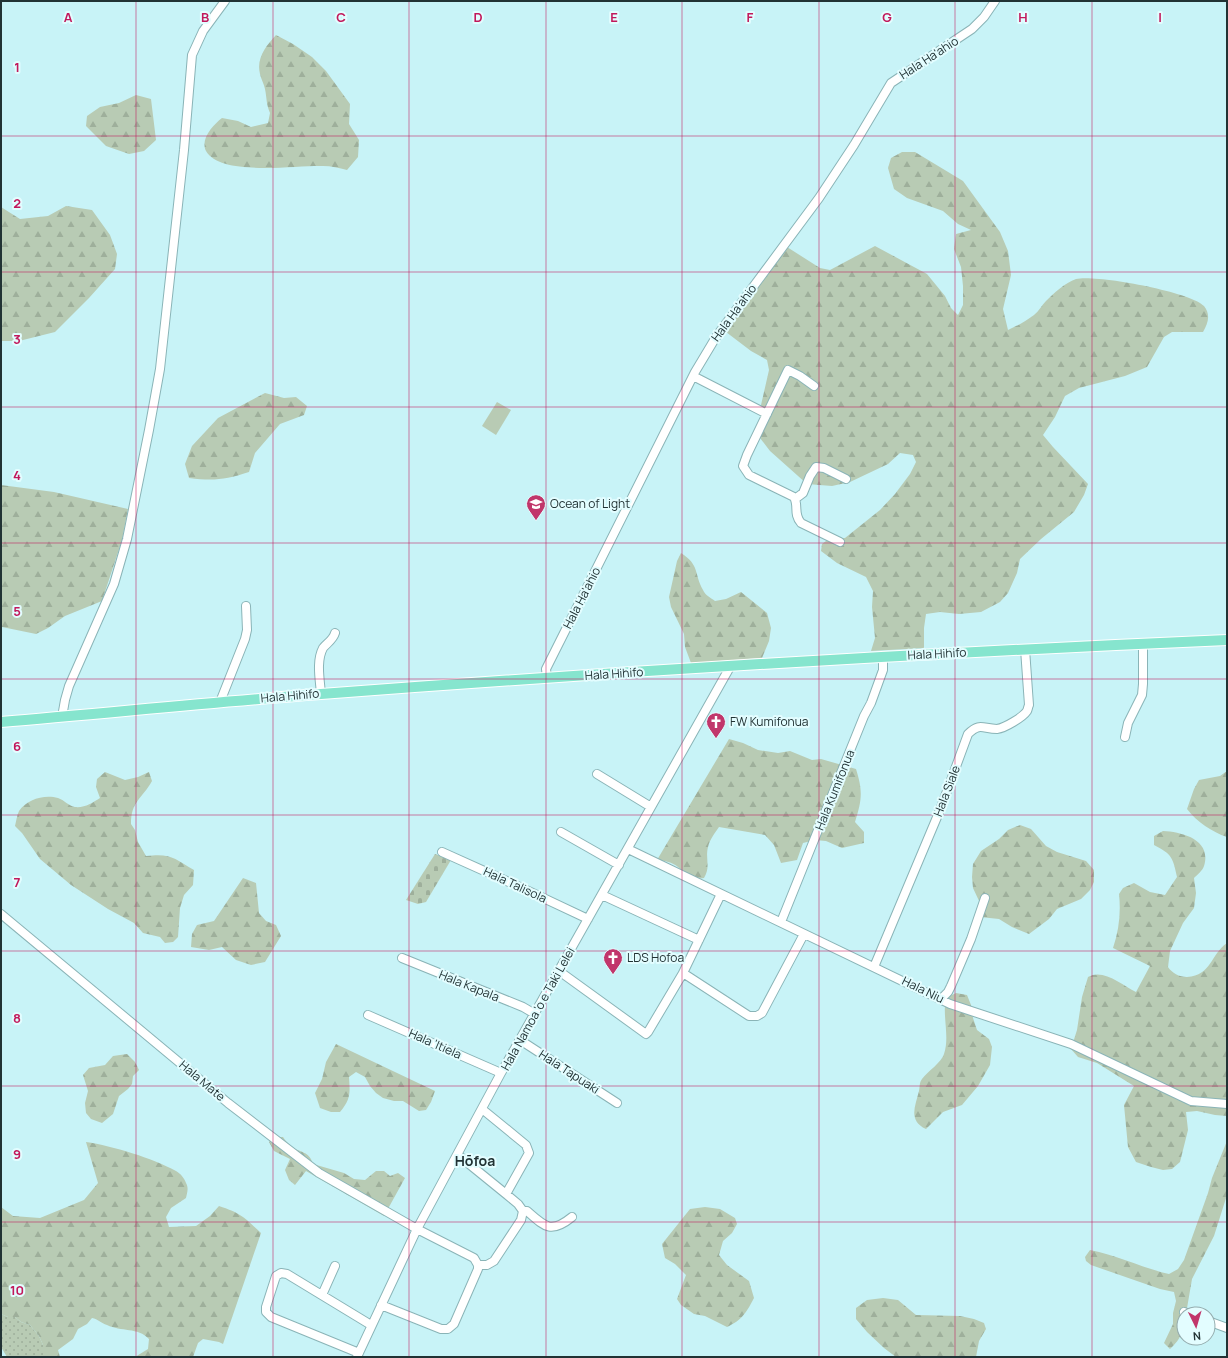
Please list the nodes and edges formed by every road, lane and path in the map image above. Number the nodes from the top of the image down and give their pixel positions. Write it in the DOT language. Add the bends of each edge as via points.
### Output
graph roads {
  1 [pos="225,1"];
  2 [pos="995,1"];
  3 [pos="693,376"];
  4 [pos="814,386"];
  5 [pos="767,414"];
  6 [pos="846,479"];
  7 [pos="795,499"];
  8 [pos="840,542"];
  9 [pos="246,606"];
  10 [pos="335,633"];
  11 [pos="1227,640"];
  12 [pos="1143,643"];
  13 [pos="1025,649"];
  14 [pos="883,657"];
  15 [pos="730,667"];
  16 [pos="547,678"];
  17 [pos="321,694"];
  18 [pos="220,702"];
  19 [pos="62,716"];
  20 [pos="1,722"];
  21 [pos="1124,737"];
  22 [pos="597,774"];
  23 [pos="650,807"];
  24 [pos="561,832"];
  25 [pos="628,849"];
  26 [pos="442,852"];
  27 [pos="619,865"];
  28 [pos="721,894"];
  29 [pos="602,895"];
  30 [pos="985,898"];
  31 [pos="1,914"];
  32 [pos="588,919"];
  33 [pos="781,922"];
  34 [pos="804,934"];
  35 [pos="699,940"];
  36 [pos="402,958"];
  37 [pos="874,967"];
  38 [pos="559,970"];
  39 [pos="683,973"];
  40 [pos="941,999"];
  41 [pos="535,1014"];
  42 [pos="368,1015"];
  43 [pos="520,1040"];
  44 [pos="501,1073"];
  45 [pos="617,1103"];
  46 [pos="1227,1104"];
  47 [pos="482,1109"];
  48 [pos="458,1155"];
  49 [pos="506,1194"];
  50 [pos="523,1211"];
  51 [pos="572,1216"];
  52 [pos="417,1228"];
  53 [pos="478,1265"];
  54 [pos="335,1266"];
  55 [pos="322,1295"];
  56 [pos="381,1306"];
  57 [pos="1216,1324"];
  58 [pos="372,1325"];
  59 [pos="1227,1328"];
  60 [pos="358,1356"];
  1 -- 19 [label="street" via="203,31 192,55 160,369 127,539 114,584 69,686"];
  2 -- 3 [label="street, Hala Ha'ahio" via="972,29 891,83 819,198 716,337"];
  3 -- 5 [label="street"];
  3 -- 16 [label="street, Hala Ha'ahio" via="546,669"];
  4 -- 5 [label="street" via="788,370"];
  5 -- 7 [label="street" via="743,466 749,475 788,493"];
  6 -- 7 [label="street" via="824,468 816,468 803,493"];
  7 -- 8 [label="street" via="795,513 801,523"];
  9 -- 18 [label="street" via="245,639"];
  10 -- 17 [label="street" via="320,656"];
  11 -- 12 [label="main road, Hala Hihifo"];
  12 -- 13 [label="main road, Hala Hihifo"];
  12 -- 21 [label="street" via="1142,695"];
  13 -- 14 [label="main road, Hala Hihifo"];
  13 -- 37 [label="street, Hala Siale" via="1029,705 1026,712 1007,727 997,729 983,726 974,728 968,734 940,810"];
  14 -- 15 [label="main road, Hala Hihifo"];
  14 -- 33 [label="street, Hala Kumifonua" via="883,670 871,702"];
  15 -- 16 [label="main road, Hala Hihifo"];
  15 -- 23 [label="street, Hala Namoa 'o e Taki Lelei"];
  16 -- 17 [label="main road, Hala Hihifo"];
  17 -- 18 [label="main road, Hala Hihifo"];
  18 -- 19 [label="main road, Hala Hihifo"];
  19 -- 20 [label="main road, Hala Hihifo"];
  22 -- 23 [label="street"];
  23 -- 25 [label="street, Hala Namoa 'o e Taki Lelei"];
  24 -- 27 [label="street"];
  25 -- 27 [label="street, Hala Namoa 'o e Taki Lelei"];
  25 -- 28 [label="street, Hala Niu"];
  26 -- 32 [label="street, Hala Talisola"];
  27 -- 29 [label="street, Hala Namoa 'o e Taki Lelei"];
  28 -- 33 [label="street, Hala Niu"];
  28 -- 35 [label="street"];
  29 -- 32 [label="street, Hala Namoa 'o e Taki Lelei"];
  29 -- 35 [label="street"];
  30 -- 40 [label="street" via="951,986"];
  31 -- 52 [label="street, Hala Mate" via="228,1102 319,1173"];
  32 -- 38 [label="street, Hala Namoa 'o e Taki Lelei"];
  33 -- 34 [label="street, Hala Niu"];
  34 -- 37 [label="street, Hala Niu"];
  34 -- 39 [label="street" via="762,1012 757,1016 749,1016"];
  35 -- 39 [label="street"];
  36 -- 41 [label="street, Hala Kapala"];
  37 -- 40 [label="street, Hala Niu"];
  38 -- 39 [label="street" via="646,1034"];
  38 -- 41 [label="street, Hala Namoa 'o e Taki Lelei"];
  40 -- 46 [label="street, Hala Niu" via="1072,1044 1191,1101"];
  41 -- 43 [label="street, Hala Namoa 'o e Taki Lelei"];
  42 -- 44 [label="street, Hala 'Itiela"];
  43 -- 44 [label="street, Hala Namoa 'o e Taki Lelei"];
  43 -- 45 [label="street, Hala Tapuaki"];
  44 -- 47 [label="street, Hala Namoa 'o e Taki Lelei"];
  47 -- 48 [label="street, Hala Namoa 'o e Taki Lelei"];
  47 -- 49 [label="street" via="526,1145 529,1153"];
  48 -- 49 [label="street"];
  48 -- 52 [label="street, Hala Namoa 'o e Taki Lelei"];
  49 -- 50 [label="street"];
  50 -- 51 [label="street" via="527,1211 542,1225 553,1227 563,1224"];
  50 -- 53 [label="street" via="521,1220 494,1261 487,1265"];
  52 -- 53 [label="street, Hala Mate" via="474,1258"];
  52 -- 56 [label="street, Hala Namoa 'o e Taki Lelei"];
  53 -- 56 [label="street" via="454,1324 448,1328 441,1329"];
  54 -- 55 [label="street"];
  55 -- 58 [label="street"];
  55 -- 60 [label="street" via="281,1273 276,1276 266,1312 271,1317"];
  56 -- 58 [label="street, Hala Namoa 'o e Taki Lelei"];
  57 -- 59 [label="street"];
  58 -- 60 [label="street, Hala Namoa 'o e Taki Lelei"];
}
